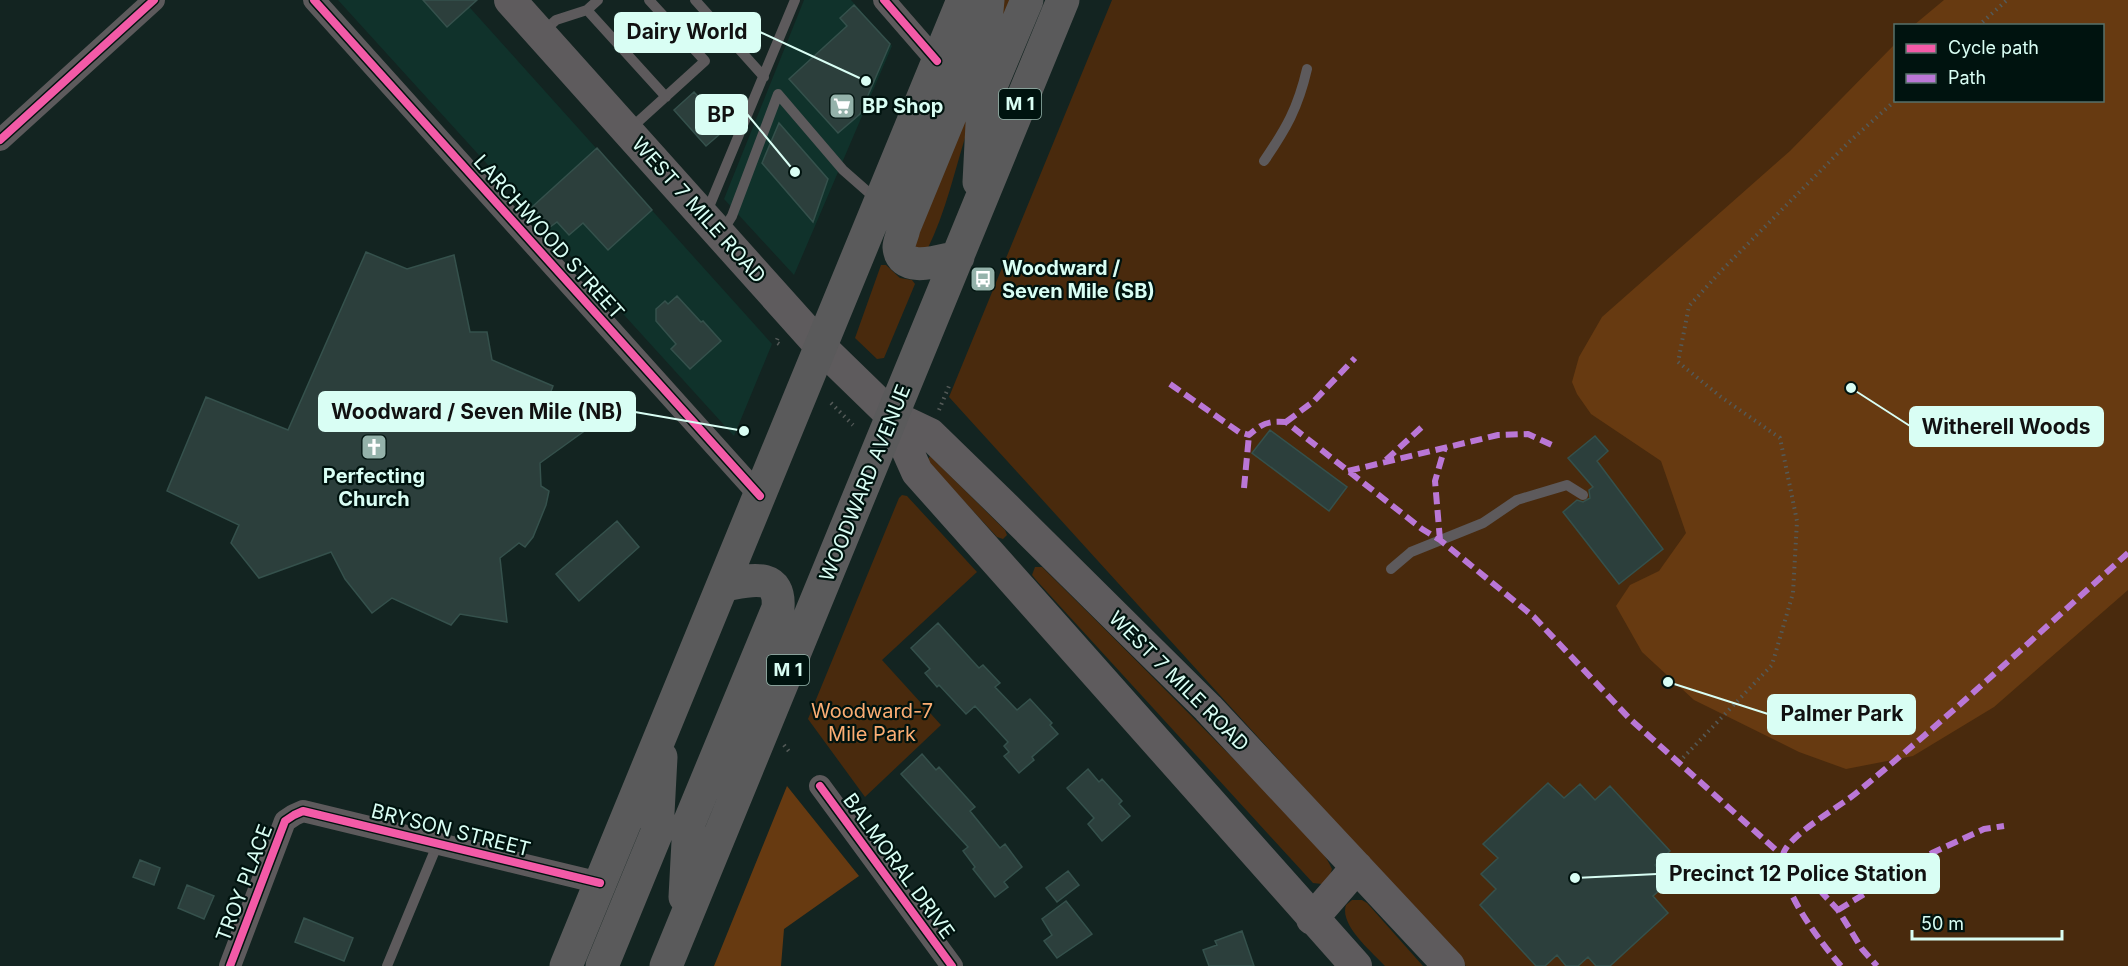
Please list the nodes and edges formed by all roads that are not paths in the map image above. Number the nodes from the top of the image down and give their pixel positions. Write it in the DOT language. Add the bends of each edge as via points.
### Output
graph roads {
  1 [pos="154,0"];
  2 [pos="314,0"];
  3 [pos="510,0"];
  4 [pos="598,0"];
  5 [pos="649,0"];
  6 [pos="695,0"];
  7 [pos="795,0"];
  8 [pos="884,0"];
  9 [pos="963,0"];
  10 [pos="988,0"];
  11 [pos="1027,0"];
  12 [pos="1063,0"];
  13 [pos="587,10"];
  14 [pos="540,34"];
  15 [pos="937,60"];
  16 [pos="1307,69"];
  17 [pos="764,77"];
  18 [pos="666,97"];
  19 [pos="628,132"];
  20 [pos="0,140"];
  21 [pos="1264,161"];
  22 [pos="977,208"];
  23 [pos="894,209"];
  24 [pos="713,226"];
  25 [pos="958,257"];
  26 [pos="821,347"];
  27 [pos="892,416"];
  28 [pos="1583,495"];
  29 [pos="760,496"];
  30 [pos="1032,534"];
  31 [pos="1391,569"];
  32 [pos="1005,570"];
  33 [pos="724,585"];
  34 [pos="663,731"];
  35 [pos="820,786"];
  36 [pos="294,815"];
  37 [pos="438,843"];
  38 [pos="1357,867"];
  39 [pos="600,883"];
  40 [pos="1312,919"];
  41 [pos="684,923"];
  42 [pos="230,966"];
  43 [pos="387,966"];
  44 [pos="566,966"];
  45 [pos="602,966"];
  46 [pos="666,966"];
  47 [pos="951,966"];
  48 [pos="1356,966"];
  49 [pos="1449,966"];
  1 -- 20 [label="street"];
  2 -- 29 [label="street, LARCHWOOD STREET"];
  3 -- 14 [label="main road, WEST 7 MILE ROAD"];
  4 -- 13 [label="lane"];
  5 -- 18 [label="lane" via="705,61"];
  6 -- 17 [label="lane"];
  7 -- 17 [label="lane"];
  8 -- 15 [label="street"];
  9 -- 15 [label="main road"];
  10 -- 23 [label="main road" via="985,31"];
  11 -- 22 [label="main road" via="982,105"];
  12 -- 22 [label="main road, WOODWARD AVENUE / M 1"];
  13 -- 14 [label="lane" via="556,20"];
  13 -- 18 [label="lane"];
  14 -- 19 [label="main road, WEST 7 MILE ROAD"];
  15 -- 23 [label="main road"];
  16 -- 21 [label="lane" via="1290,123"];
  17 -- 24 [label="lane"];
  18 -- 19 [label="lane"];
  19 -- 24 [label="main road, WEST 7 MILE ROAD"];
  22 -- 25 [label="main road, WOODWARD AVENUE / M 1"];
  23 -- 24 [label="lane" via="843,170 778,94 732,216"];
  23 -- 25 [label="main road" via="904,258 923,265"];
  23 -- 26 [label="main road"];
  24 -- 26 [label="main road, WEST 7 MILE ROAD"];
  25 -- 27 [label="main road, WOODWARD AVENUE / M 1"];
  26 -- 27 [label="main road, WEST 7 MILE ROAD"];
  26 -- 29 [label="main road"];
  27 -- 30 [label="main road, WEST 7 MILE ROAD" via="930,434"];
  27 -- 32 [label="main road, WEST 7 MILE ROAD" via="918,472"];
  27 -- 41 [label="main road, WOODWARD AVENUE / M 1"];
  28 -- 31 [label="lane" via="1567,485 1517,500 1483,522 1411,552"];
  29 -- 33 [label="main road"];
  30 -- 32 [label="main road"];
  30 -- 38 [label="main road, WEST 7 MILE ROAD" via="1208,708"];
  32 -- 40 [label="main road, WEST 7 MILE ROAD"];
  33 -- 34 [label="main road"];
  33 -- 41 [label="main road" via="761,580 772,585 779,595 778,608 689,823"];
  34 -- 39 [label="main road"];
  34 -- 45 [label="main road" via="657,832"];
  35 -- 47 [label="street, BALMORAL DRIVE"];
  36 -- 37 [label="street, BRYSON STREET" via="303,811"];
  36 -- 42 [label="street, TROY PLACE" via="285,821"];
  37 -- 39 [label="street, BRYSON STREET"];
  37 -- 43 [label="lane"];
  38 -- 40 [label="main road"];
  38 -- 49 [label="main road, WEST 7 MILE ROAD"];
  39 -- 44 [label="main road"];
  40 -- 48 [label="main road, WEST 7 MILE ROAD"];
  41 -- 46 [label="main road, WOODWARD AVENUE / M 1"];
}
